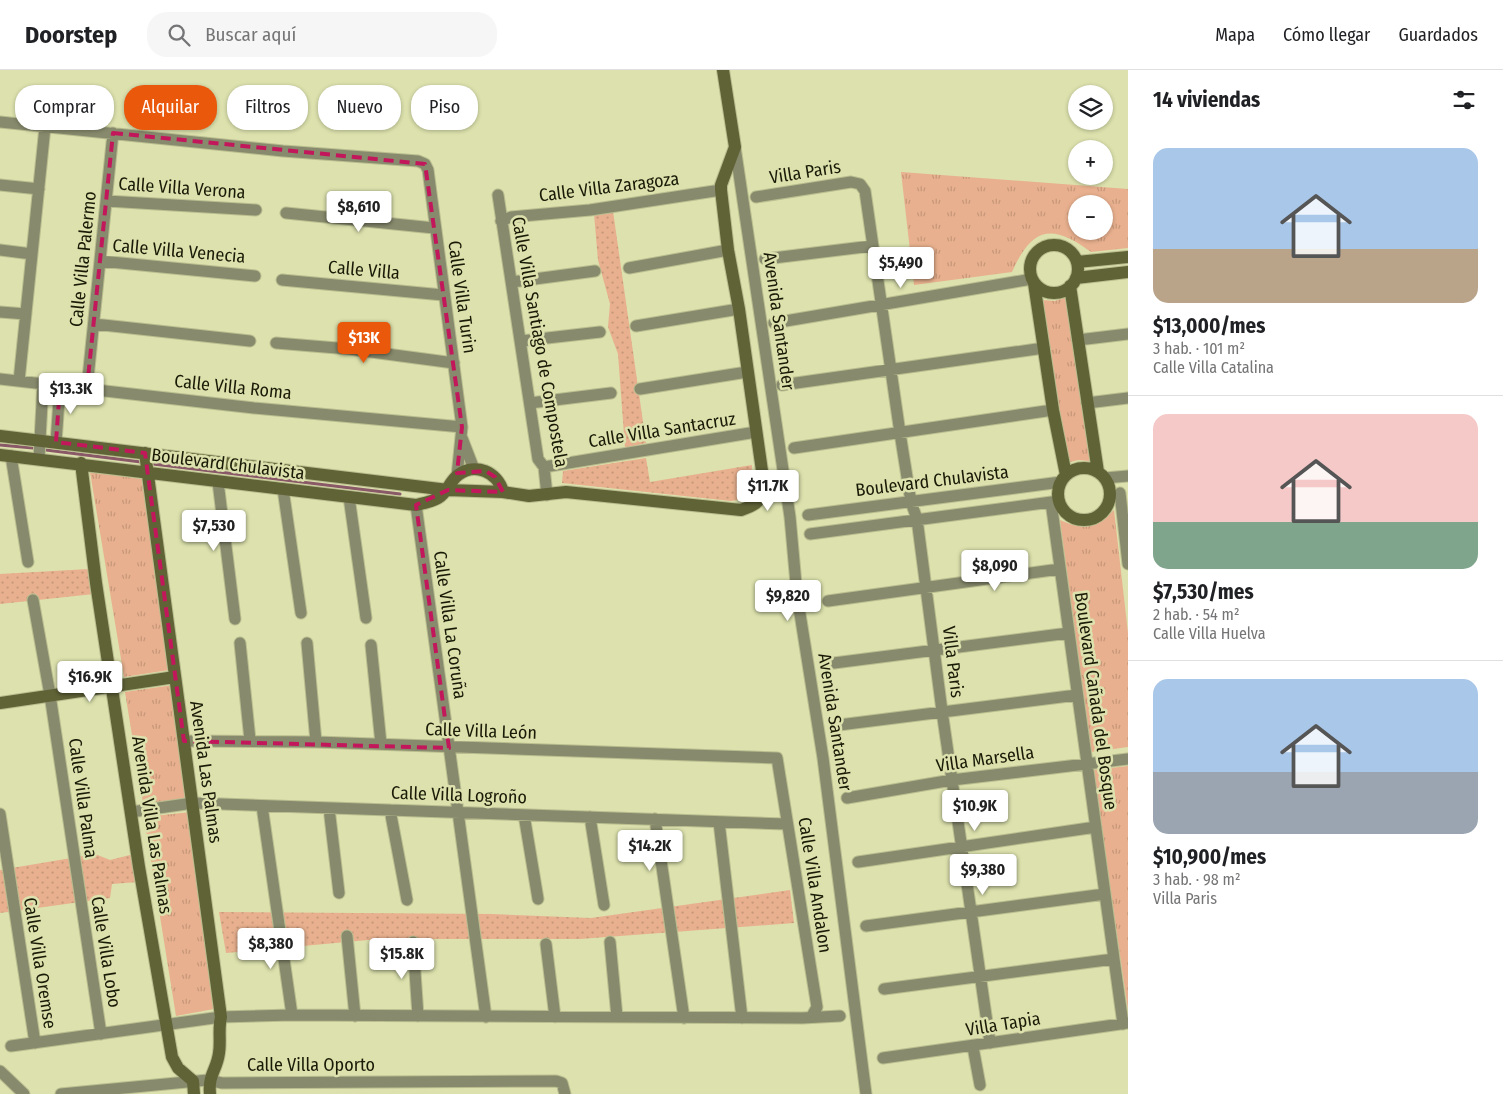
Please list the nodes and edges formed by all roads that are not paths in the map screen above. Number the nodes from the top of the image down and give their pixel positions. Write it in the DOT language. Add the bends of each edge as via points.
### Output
graph roads {
  1 [pos="723,70"];
  2 [pos="0,122"];
  3 [pos="15,124"];
  4 [pos="45,130"];
  5 [pos="79,130"];
  6 [pos="113,133"];
  7 [pos="736,147"];
  8 [pos="0,185"];
  9 [pos="39,189"];
  10 [pos="721,190"];
  11 [pos="498,195"];
  12 [pos="756,197"];
  13 [pos="107,201"];
  14 [pos="256,210"];
  15 [pos="286,213"];
  16 [pos="501,221"];
  17 [pos="434,228"];
  18 [pos="872,246"];
  19 [pos="0,250"];
  20 [pos="728,250"];
  21 [pos="32,254"];
  22 [pos="1128,257"];
  23 [pos="765,259"];
  24 [pos="100,261"];
  25 [pos="1076,262"];
  26 [pos="629,268"];
  27 [pos="595,271"];
  28 [pos="1128,272"];
  29 [pos="255,276"];
  30 [pos="282,280"];
  31 [pos="1033,281"];
  32 [pos="512,282"];
  33 [pos="1073,282"];
  34 [pos="443,295"];
  35 [pos="881,306"];
  36 [pos="739,309"];
  37 [pos="0,312"];
  38 [pos="26,314"];
  39 [pos="774,323"];
  40 [pos="94,324"];
  41 [pos="636,326"];
  42 [pos="600,332"];
  43 [pos="1128,334"];
  44 [pos="1078,340"];
  45 [pos="250,341"];
  46 [pos="521,341"];
  47 [pos="276,343"];
  48 [pos="1044,348"];
  49 [pos="454,363"];
  50 [pos="891,370"];
  51 [pos="747,372"];
  52 [pos="0,380"];
  53 [pos="19,381"];
  54 [pos="44,384"];
  55 [pos="782,385"];
  56 [pos="60,386"];
  57 [pos="87,388"];
  58 [pos="640,389"];
  59 [pos="611,393"];
  60 [pos="1128,398"];
  61 [pos="530,403"];
  62 [pos="1087,403"];
  63 [pos="1053,410"];
  64 [pos="461,431"];
  65 [pos="756,432"];
  66 [pos="900,433"];
  67 [pos="0,436"];
  68 [pos="41,440"];
  69 [pos="56,442"];
  70 [pos="794,448"];
  71 [pos="145,454"];
  72 [pos="6,456"];
  73 [pos="39,459"];
  74 [pos="81,463"];
  75 [pos="544,467"];
  76 [pos="474,469"];
  77 [pos="148,472"];
  78 [pos="1101,475"];
  79 [pos="457,476"];
  80 [pos="1128,476"];
  81 [pos="1063,479"];
  82 [pos="218,482"];
  83 [pos="283,489"];
  84 [pos="448,490"];
  85 [pos="503,492"];
  86 [pos="1119,493"];
  87 [pos="547,495"];
  88 [pos="349,497"];
  89 [pos="911,502"];
  90 [pos="1055,502"];
  91 [pos="416,505"];
  92 [pos="808,515"];
  93 [pos="917,519"];
  94 [pos="810,534"];
  95 [pos="1128,560"];
  96 [pos="28,562"];
  97 [pos="1060,569"];
  98 [pos="926,588"];
  99 [pos="33,600"];
  100 [pos="828,601"];
  101 [pos="300,613"];
  102 [pos="366,618"];
  103 [pos="235,619"];
  104 [pos="1069,633"];
  105 [pos="240,643"];
  106 [pos="306,643"];
  107 [pos="371,645"];
  108 [pos="934,650"];
  109 [pos="834,663"];
  110 [pos="176,677"];
  111 [pos="112,686"];
  112 [pos="50,695"];
  113 [pos="1077,695"];
  114 [pos="0,703"];
  115 [pos="942,711"];
  116 [pos="839,725"];
  117 [pos="250,740"];
  118 [pos="184,741"];
  119 [pos="316,742"];
  120 [pos="381,744"];
  121 [pos="449,748"];
  122 [pos="777,758"];
  123 [pos="1128,758"];
  124 [pos="1087,763"];
  125 [pos="952,780"];
  126 [pos="847,798"];
  127 [pos="193,804"];
  128 [pos="262,806"];
  129 [pos="329,808"];
  130 [pos="390,810"];
  131 [pos="131,812"];
  132 [pos="458,812"];
  133 [pos="0,814"];
  134 [pos="524,815"];
  135 [pos="590,817"];
  136 [pos="655,819"];
  137 [pos="719,822"];
  138 [pos="786,824"];
  139 [pos="1096,827"];
  140 [pos="963,847"];
  141 [pos="858,862"];
  142 [pos="77,876"];
  143 [pos="339,893"];
  144 [pos="1104,894"];
  145 [pos="538,898"];
  146 [pos="406,900"];
  147 [pos="604,905"];
  148 [pos="972,911"];
  149 [pos="866,926"];
  150 [pos="347,936"];
  151 [pos="412,942"];
  152 [pos="610,942"];
  153 [pos="546,944"];
  154 [pos="1114,958"];
  155 [pos="981,975"];
  156 [pos="884,989"];
  157 [pos="292,1015"];
  158 [pos="355,1016"];
  159 [pos="418,1016"];
  160 [pos="812,1016"];
  161 [pos="840,1016"];
  162 [pos="220,1017"];
  163 [pos="486,1017"];
  164 [pos="554,1017"];
  165 [pos="617,1017"];
  166 [pos="684,1018"];
  167 [pos="742,1018"];
  168 [pos="1125,1024"];
  169 [pos="168,1025"];
  170 [pos="101,1034"];
  171 [pos="36,1043"];
  172 [pos="990,1043"];
  173 [pos="11,1046"];
  174 [pos="973,1047"];
  175 [pos="883,1058"];
  176 [pos="0,1072"];
  177 [pos="208,1080"];
  178 [pos="193,1081"];
  179 [pos="980,1085"];
  180 [pos="563,1089"];
  181 [pos="24,1094"];
  182 [pos="61,1094"];
  183 [pos="194,1094"];
  184 [pos="210,1094"];
  185 [pos="866,1094"];
  1 -- 7 [label="street"];
  2 -- 3 [label="street"];
  4 -- 9 [label="street"];
  5 -- 6 [label="street"];
  6 -- 13 [label="street, Calle Villa Palermo"];
  6 -- 17 [label="street, Calle Villa Turin" via="418,161 428,170"];
  7 -- 10 [label="street"];
  7 -- 185 [label="street, Avenida Santander" via="790,517 797,595 823,758"];
  8 -- 9 [label="street"];
  9 -- 21 [label="street"];
  10 -- 16 [label="street, Calle Villa Zaragoza" via="590,210 511,217"];
  10 -- 20 [label="street"];
  11 -- 16 [label="street, Calle Villa Santiago de Compostela"];
  12 -- 18 [label="street, Villa Paris" via="851,182 860,184 864,191"];
  13 -- 14 [label="street, Calle Villa Verona"];
  13 -- 24 [label="street, Calle Villa Palermo"];
  15 -- 17 [label="street"];
  16 -- 32 [label="street, Calle Villa Santiago de Compostela"];
  17 -- 34 [label="street, Calle Villa Turin"];
  18 -- 23 [label="street"];
  18 -- 35 [label="street, Villa Paris"];
  19 -- 21 [label="street"];
  20 -- 26 [label="street"];
  20 -- 36 [label="street"];
  21 -- 38 [label="street"];
  22 -- 25 [label="street"];
  24 -- 29 [label="street, Calle Villa Venecia"];
  24 -- 40 [label="street, Calle Villa Palermo"];
  25 -- 31 [label="street" via="1067,250 1045,247 1038,251 1031,264"];
  25 -- 33 [label="street"];
  27 -- 32 [label="street"];
  28 -- 33 [label="street"];
  30 -- 34 [label="street, Calle Villa"];
  31 -- 33 [label="street" via="1040,289 1056,293"];
  31 -- 35 [label="street"];
  31 -- 48 [label="street"];
  32 -- 46 [label="street, Calle Villa Santiago de Compostela"];
  33 -- 44 [label="street"];
  34 -- 49 [label="street, Calle Villa Turin"];
  35 -- 39 [label="street"];
  35 -- 50 [label="street, Villa Paris"];
  36 -- 41 [label="street"];
  36 -- 51 [label="street"];
  37 -- 38 [label="street"];
  38 -- 53 [label="street"];
  40 -- 45 [label="street"];
  40 -- 57 [label="street, Calle Villa Palermo"];
  42 -- 46 [label="street"];
  43 -- 44 [label="street"];
  44 -- 62 [label="street"];
  46 -- 61 [label="street, Calle Villa Santiago de Compostela"];
  47 -- 49 [label="street"];
  48 -- 50 [label="street"];
  48 -- 63 [label="street"];
  49 -- 64 [label="street, Calle Villa Turin"];
  50 -- 55 [label="street"];
  50 -- 66 [label="street, Villa Paris"];
  51 -- 58 [label="street"];
  51 -- 65 [label="street"];
  52 -- 53 [label="street, Calle Villa Roma"];
  53 -- 54 [label="street, Calle Villa Roma"];
  54 -- 56 [label="street, Calle Villa Roma"];
  54 -- 68 [label="street"];
  56 -- 57 [label="street, Calle Villa Roma"];
  56 -- 69 [label="street"];
  57 -- 64 [label="street, Calle Villa Roma"];
  59 -- 61 [label="street"];
  60 -- 62 [label="street"];
  61 -- 75 [label="street, Calle Villa Santiago de Compostela" via="538,459"];
  62 -- 78 [label="street"];
  63 -- 66 [label="street"];
  63 -- 81 [label="street"];
  64 -- 76 [label="street, Calle Villa Turin"];
  64 -- 79 [label="street, Calle Villa Turin"];
  65 -- 75 [label="street, Calle Villa Santacruz"];
  65 -- 87 [label="street, Boulevard Chulavista" via="764,485 756,506 741,510 566,492"];
  66 -- 70 [label="street"];
  66 -- 89 [label="street, Villa Paris"];
  67 -- 68 [label="street, Boulevard Chulavista"];
  68 -- 69 [label="street, Boulevard Chulavista"];
  68 -- 73 [label="street"];
  69 -- 71 [label="street, Boulevard Chulavista"];
  71 -- 77 [label="street, Avenida Las Palmas"];
  71 -- 84 [label="street, Boulevard Chulavista"];
  72 -- 73 [label="street, Boulevard Chulavista"];
  72 -- 96 [label="street"];
  73 -- 74 [label="street, Boulevard Chulavista"];
  74 -- 77 [label="street, Boulevard Chulavista"];
  74 -- 111 [label="street, Avenida Villa Las Palmas"];
  75 -- 87 [label="street, Calle Villa Santiago de Compostela"];
  76 -- 79 [label="street"];
  76 -- 85 [label="street" via="495,477"];
  77 -- 82 [label="street, Boulevard Chulavista"];
  77 -- 110 [label="street, Avenida Las Palmas"];
  78 -- 80 [label="street, Boulevard Chulavista"];
  78 -- 81 [label="street, Boulevard Chulavista" via="1081,468"];
  78 -- 86 [label="street"];
  79 -- 84 [label="street, Boulevard Chulavista"];
  81 -- 89 [label="street, Boulevard Chulavista"];
  81 -- 90 [label="street"];
  82 -- 83 [label="street, Boulevard Chulavista"];
  82 -- 103 [label="street"];
  83 -- 88 [label="street, Boulevard Chulavista"];
  83 -- 101 [label="street"];
  84 -- 85 [label="street, Boulevard Chulavista"];
  84 -- 91 [label="street, Boulevard Chulavista" via="438,498"];
  85 -- 87 [label="street, Boulevard Chulavista"];
  86 -- 90 [label="street" via="1103,511 1087,519 1070,515"];
  86 -- 95 [label="street"];
  88 -- 91 [label="street, Boulevard Chulavista"];
  88 -- 102 [label="street"];
  89 -- 92 [label="street, Boulevard Chulavista"];
  89 -- 93 [label="street, Villa Paris"];
  90 -- 93 [label="street, Boulevard Chulavista"];
  90 -- 97 [label="street, Boulevard Cañada del Bosque"];
  91 -- 121 [label="street, Calle Villa La Coruña"];
  93 -- 94 [label="street, Boulevard Chulavista"];
  93 -- 98 [label="street, Villa Paris"];
  97 -- 98 [label="street"];
  97 -- 104 [label="street, Boulevard Cañada del Bosque"];
  98 -- 100 [label="street"];
  98 -- 108 [label="street, Villa Paris"];
  99 -- 112 [label="street, Calle Villa Palma"];
  104 -- 108 [label="street"];
  104 -- 113 [label="street, Boulevard Cañada del Bosque"];
  105 -- 117 [label="street"];
  106 -- 119 [label="street"];
  107 -- 120 [label="street"];
  108 -- 109 [label="street"];
  108 -- 115 [label="street, Villa Paris"];
  110 -- 111 [label="street"];
  110 -- 118 [label="street, Avenida Las Palmas"];
  111 -- 112 [label="street"];
  111 -- 131 [label="street, Avenida Villa Las Palmas"];
  112 -- 114 [label="street"];
  112 -- 142 [label="street, Calle Villa Palma"];
  113 -- 115 [label="street"];
  113 -- 124 [label="street, Boulevard Cañada del Bosque"];
  115 -- 116 [label="street"];
  115 -- 125 [label="street, Villa Paris"];
  117 -- 118 [label="street, Calle Villa León"];
  117 -- 119 [label="street, Calle Villa León"];
  118 -- 127 [label="street, Avenida Las Palmas"];
  119 -- 120 [label="street, Calle Villa León"];
  120 -- 121 [label="street, Calle Villa León"];
  121 -- 122 [label="street, Calle Villa León"];
  121 -- 132 [label="street, Calle Villa La Coruña"];
  122 -- 138 [label="street, Calle Villa Andalon"];
  123 -- 124 [label="street, Villa Marsella"];
  124 -- 125 [label="street, Villa Marsella"];
  124 -- 139 [label="street, Boulevard Cañada del Bosque"];
  125 -- 126 [label="street, Villa Marsella"];
  125 -- 140 [label="street, Villa Paris"];
  127 -- 128 [label="street, Calle Villa Logroño"];
  127 -- 131 [label="street, Calle Villa Logroño"];
  127 -- 162 [label="street, Avenida Las Palmas"];
  128 -- 129 [label="street, Calle Villa Logroño"];
  128 -- 157 [label="street"];
  129 -- 130 [label="street, Calle Villa Logroño"];
  129 -- 143 [label="street"];
  130 -- 132 [label="street, Calle Villa Logroño"];
  130 -- 146 [label="street"];
  131 -- 169 [label="street, Avenida Villa Las Palmas"];
  132 -- 134 [label="street, Calle Villa Logroño"];
  132 -- 163 [label="street, Calle Villa La Coruña"];
  133 -- 171 [label="street, Calle Villa Oremse"];
  134 -- 135 [label="street, Calle Villa Logroño"];
  134 -- 145 [label="street"];
  135 -- 136 [label="street, Calle Villa Logroño"];
  135 -- 147 [label="street"];
  136 -- 137 [label="street, Calle Villa Logroño"];
  136 -- 166 [label="street"];
  137 -- 138 [label="street, Calle Villa Logroño"];
  137 -- 167 [label="street"];
  138 -- 160 [label="street, Calle Villa Andalon" via="817,1006"];
  139 -- 140 [label="street"];
  139 -- 144 [label="street, Boulevard Cañada del Bosque"];
  140 -- 141 [label="street"];
  140 -- 148 [label="street, Villa Paris"];
  142 -- 170 [label="street, Calle Villa Lobo"];
  144 -- 148 [label="street"];
  144 -- 154 [label="street, Boulevard Cañada del Bosque"];
  148 -- 149 [label="street"];
  148 -- 155 [label="street, Villa Paris"];
  150 -- 158 [label="street"];
  151 -- 159 [label="street"];
  152 -- 165 [label="street"];
  153 -- 164 [label="street"];
  154 -- 155 [label="street"];
  154 -- 168 [label="street, Boulevard Cañada del Bosque"];
  155 -- 156 [label="street"];
  155 -- 172 [label="street, Villa Paris"];
  157 -- 158 [label="street"];
  157 -- 162 [label="street"];
  158 -- 159 [label="street"];
  159 -- 163 [label="street"];
  160 -- 161 [label="street"];
  160 -- 167 [label="street"];
  162 -- 169 [label="street"];
  162 -- 177 [label="street, Avenida Las Palmas" via="218,1056"];
  163 -- 164 [label="street"];
  164 -- 165 [label="street"];
  165 -- 166 [label="street"];
  166 -- 167 [label="street"];
  168 -- 172 [label="street, Villa Tapia"];
  169 -- 170 [label="street"];
  169 -- 178 [label="street, Avenida Villa Las Palmas" via="172,1057 178,1068"];
  170 -- 171 [label="street"];
  171 -- 173 [label="street"];
  172 -- 174 [label="street, Villa Tapia"];
  174 -- 175 [label="street, Villa Tapia"];
  174 -- 179 [label="street"];
  176 -- 181 [label="street"];
  177 -- 178 [label="street, Calle Villa Oporto"];
  177 -- 180 [label="street, Calle Villa Oporto" via="222,1083"];
  177 -- 184 [label="street"];
  178 -- 182 [label="street, Calle Villa Oporto"];
  178 -- 183 [label="street"];
}
